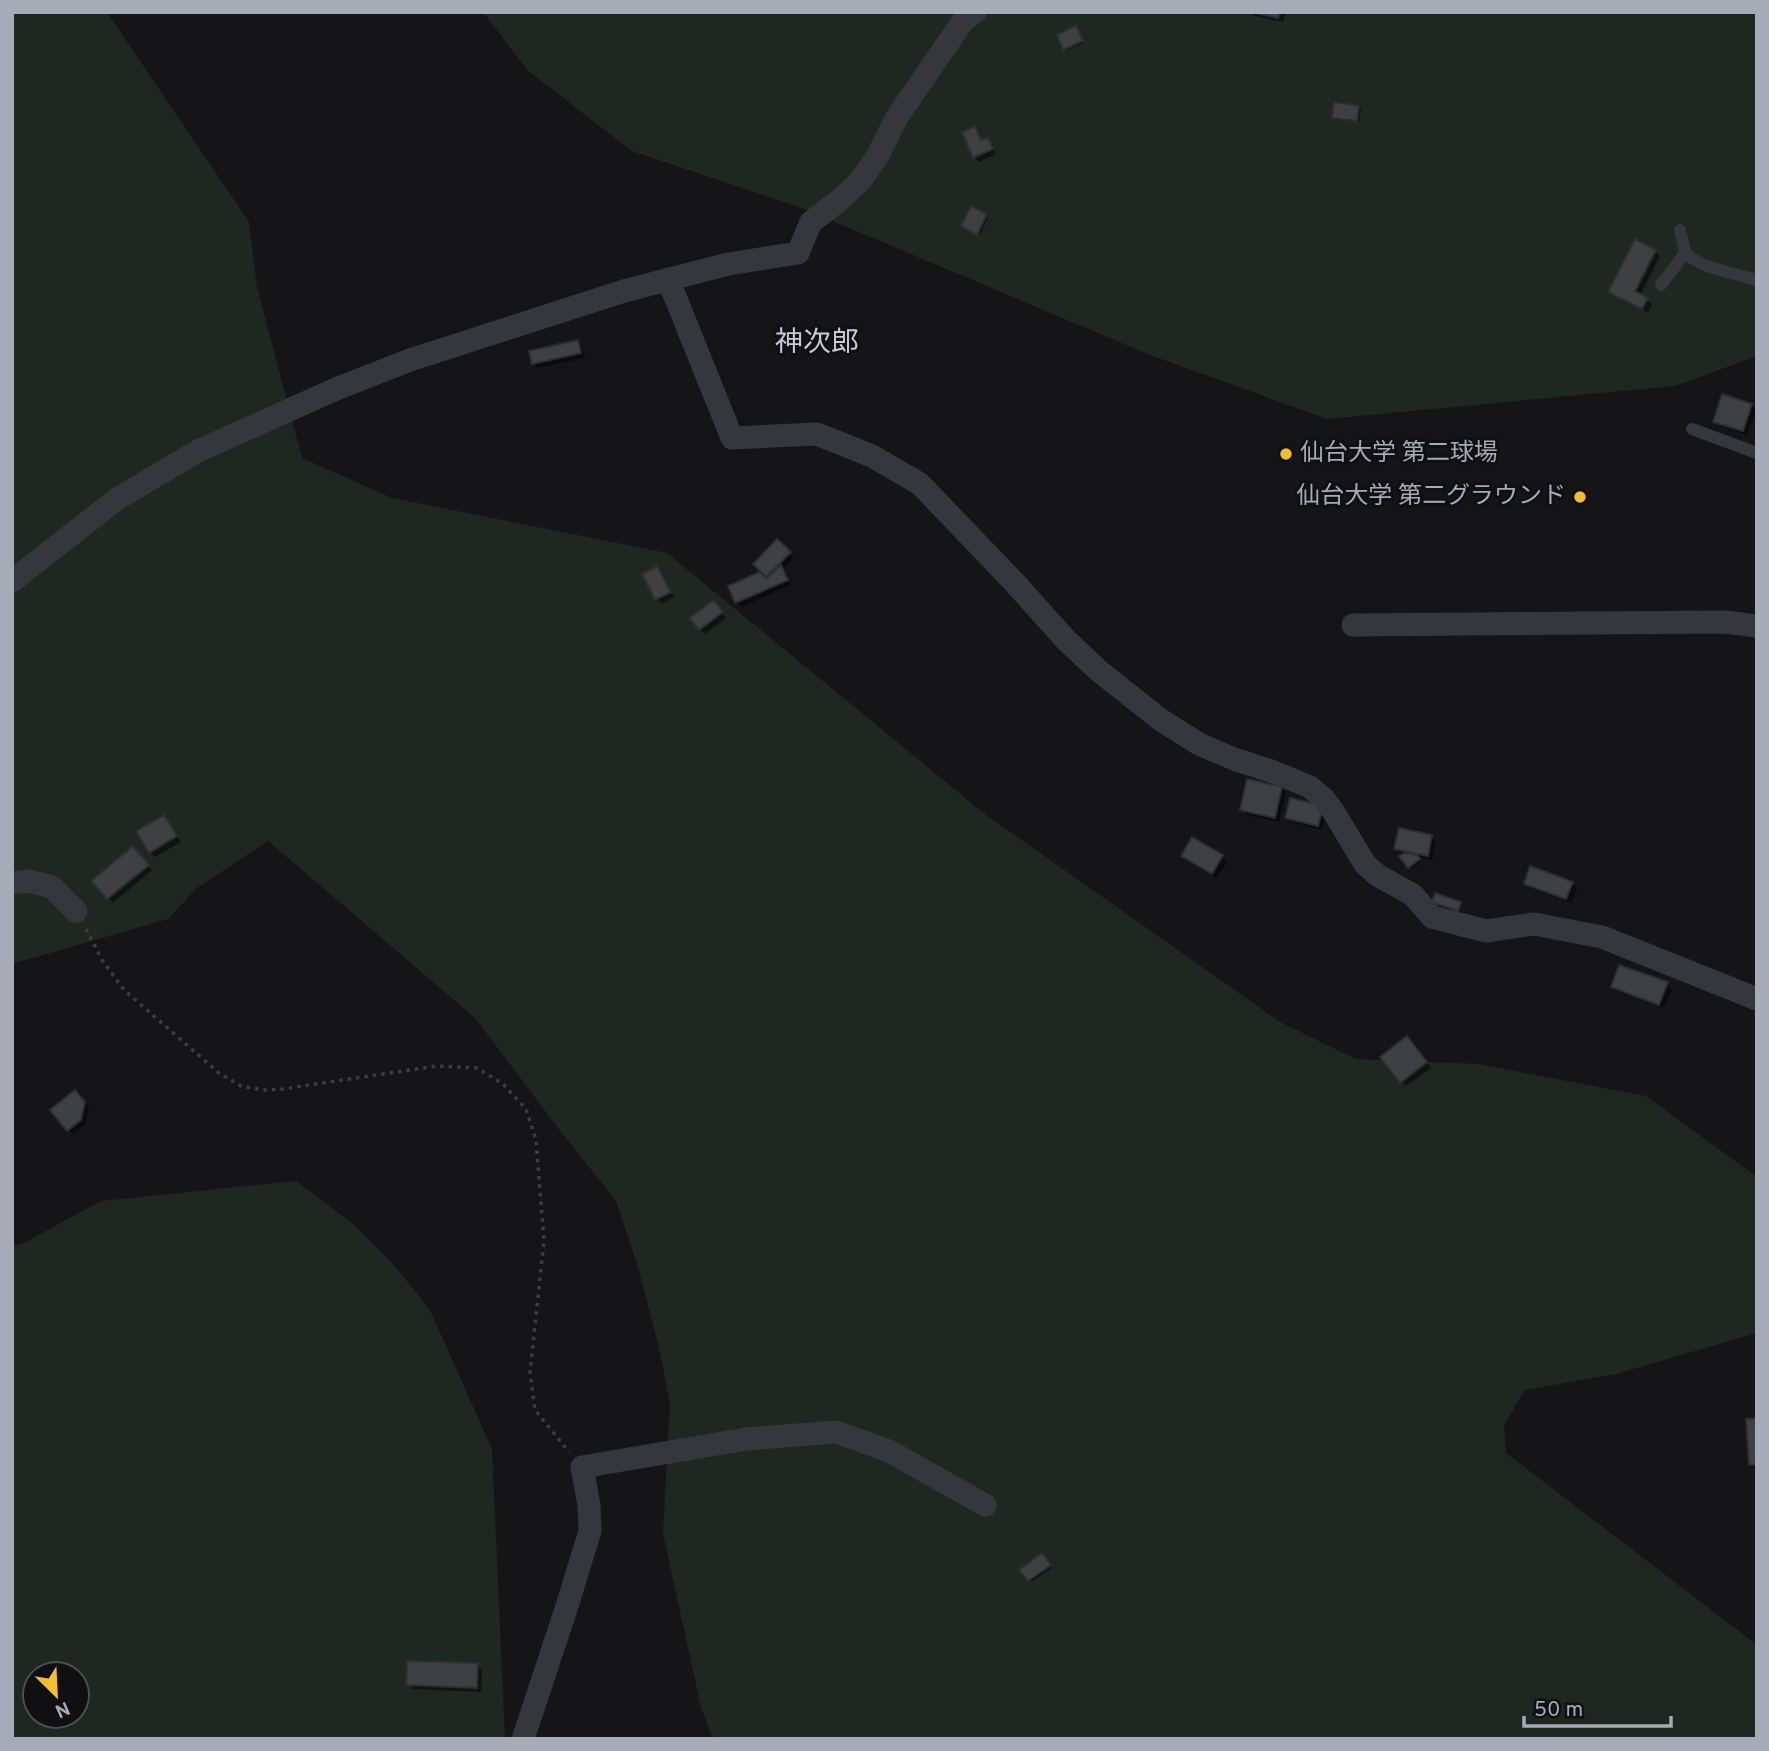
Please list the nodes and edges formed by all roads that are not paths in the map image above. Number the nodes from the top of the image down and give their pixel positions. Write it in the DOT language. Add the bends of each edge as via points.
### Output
graph roads {
  1 [pos="975,12"];
  2 [pos="1681,230"];
  3 [pos="1686,252"];
  4 [pos="668,279"];
  5 [pos="1757,280"];
  6 [pos="1661,285"];
  7 [pos="1692,429"];
  8 [pos="1757,453"];
  9 [pos="12,581"];
  10 [pos="1353,625"];
  11 [pos="1757,626"];
  12 [pos="12,883"];
  13 [pos="76,911"];
  14 [pos="1757,999"];
  15 [pos="985,1504"];
  16 [pos="523,1739"];
  1 -- 4 [label="street" via="963,21 897,117 861,180 811,222 798,253"];
  2 -- 3 [label="lane"];
  3 -- 5 [label="lane" via="1719,270"];
  3 -- 6 [label="lane"];
  4 -- 9 [label="street" via="410,360 198,451 117,499"];
  4 -- 14 [label="street" via="732,438 817,434 873,456 920,484 1099,671 1199,744 1310,788 1324,799 1377,876 1413,895 1432,917 1486,931 1534,925 1602,937"];
  7 -- 8 [label="lane"];
  10 -- 11 [label="street" via="1725,622"];
  12 -- 13 [label="street" via="29,881 51,887"];
  15 -- 16 [label="street" via="889,1451 836,1432 746,1439 582,1467 590,1531"];
}
